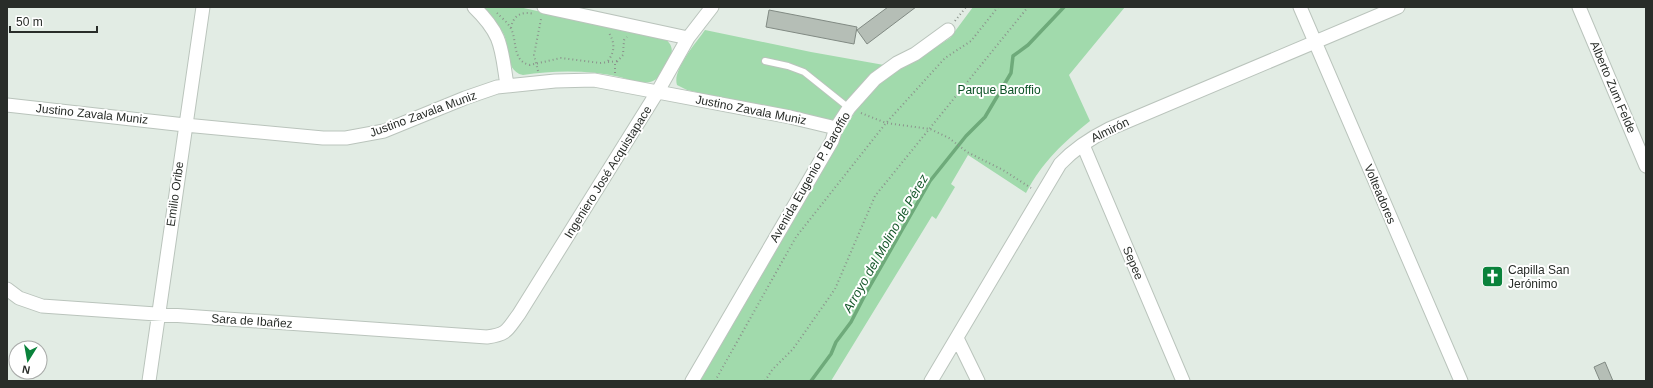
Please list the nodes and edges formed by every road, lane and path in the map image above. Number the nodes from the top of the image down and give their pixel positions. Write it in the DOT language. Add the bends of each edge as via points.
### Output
graph roads {
  1 [pos="203,7"];
  2 [pos="474,7"];
  3 [pos="712,7"];
  4 [pos="966,7"];
  5 [pos="998,7"];
  6 [pos="1028,7"];
  7 [pos="1300,7"];
  8 [pos="1398,7"];
  9 [pos="1579,7"];
  10 [pos="494,9"];
  11 [pos="543,10"];
  12 [pos="633,26"];
  13 [pos="511,28"];
  14 [pos="605,30"];
  15 [pos="948,30"];
  16 [pos="688,38"];
  17 [pos="1315,43"];
  18 [pos="608,61"];
  19 [pos="618,61"];
  20 [pos="765,61"];
  21 [pos="536,64"];
  22 [pos="540,82"];
  23 [pos="616,84"];
  24 [pos="508,86"];
  25 [pos="658,92"];
  26 [pos="7,105"];
  27 [pos="849,108"];
  28 [pos="886,123"];
  29 [pos="185,125"];
  30 [pos="836,128"];
  31 [pos="930,128"];
  32 [pos="1083,145"];
  33 [pos="1646,166"];
  34 [pos="1042,196"];
  35 [pos="7,289"];
  36 [pos="157,315"];
  37 [pos="501,335"];
  38 [pos="956,338"];
  39 [pos="149,381"];
  40 [pos="692,381"];
  41 [pos="715,381"];
  42 [pos="765,381"];
  43 [pos="931,381"];
  44 [pos="978,381"];
  45 [pos="1183,381"];
  46 [pos="1461,381"];
  1 -- 29 [label="street, Emilio Oribe"];
  2 -- 24 [label="street" via="497,35"];
  3 -- 16 [label="street, Ingeniero José Acquistapace"];
  4 -- 15 [label="path"];
  5 -- 28 [label="path" via="971,41 945,58"];
  6 -- 31 [label="path"];
  7 -- 17 [label="street, Volteadores"];
  8 -- 17 [label="street, Almirón"];
  9 -- 33 [label="street, Alberto Zum Felde"];
  10 -- 13 [label="path"];
  11 -- 12 [label="street"];
  11 -- 13 [label="path" via="520,13 514,18"];
  11 -- 21 [label="path" via="534,55"];
  12 -- 16 [label="street"];
  12 -- 19 [label="path" via="624,40 623,55"];
  13 -- 21 [label="path" via="518,57 525,64"];
  14 -- 18 [label="path" via="614,44 614,51"];
  15 -- 27 [label="street, Avenida Eugenio P. Baroffio" via="875,79"];
  16 -- 25 [label="street, Ingeniero José Acquistapace"];
  17 -- 32 [label="street, Almirón" via="1109,129"];
  17 -- 46 [label="street, Volteadores"];
  18 -- 19 [label="path"];
  18 -- 21 [label="path" via="600,63 561,58"];
  19 -- 23 [label="path" via="615,64"];
  20 -- 27 [label="lane" via="804,72"];
  21 -- 22 [label="path"];
  22 -- 23 [label="street, Justino Zavala Muniz" via="594,80"];
  22 -- 24 [label="street, Justino Zavala Muniz"];
  23 -- 25 [label="street, Justino Zavala Muniz"];
  24 -- 29 [label="street, Justino Zavala Muniz" via="465,98 384,130 346,138"];
  25 -- 30 [label="street, Justino Zavala Muniz"];
  25 -- 37 [label="street, Ingeniero José Acquistapace" via="519,314"];
  26 -- 29 [label="street, Justino Zavala Muniz"];
  27 -- 28 [label="path"];
  27 -- 30 [label="street, Avenida Eugenio P. Baroffio"];
  28 -- 31 [label="path"];
  28 -- 41 [label="path" via="796,237"];
  29 -- 36 [label="street, Emilio Oribe"];
  30 -- 40 [label="street, Avenida Eugenio P. Baroffio" via="832,141"];
  31 -- 34 [label="path"];
  31 -- 42 [label="path" via="875,196 835,289 793,348"];
  32 -- 34 [label="street, Almirón" via="1070,153 1060,164"];
  32 -- 45 [label="street, Sepee"];
  34 -- 38 [label="street, Almirón"];
  35 -- 36 [label="street, Sara de Ibañez" via="19,298 42,306"];
  36 -- 37 [label="street, Sara de Ibañez" via="487,337"];
  36 -- 39 [label="street, Emilio Oribe"];
  38 -- 43 [label="street, Almirón"];
  38 -- 44 [label="street"];
}
